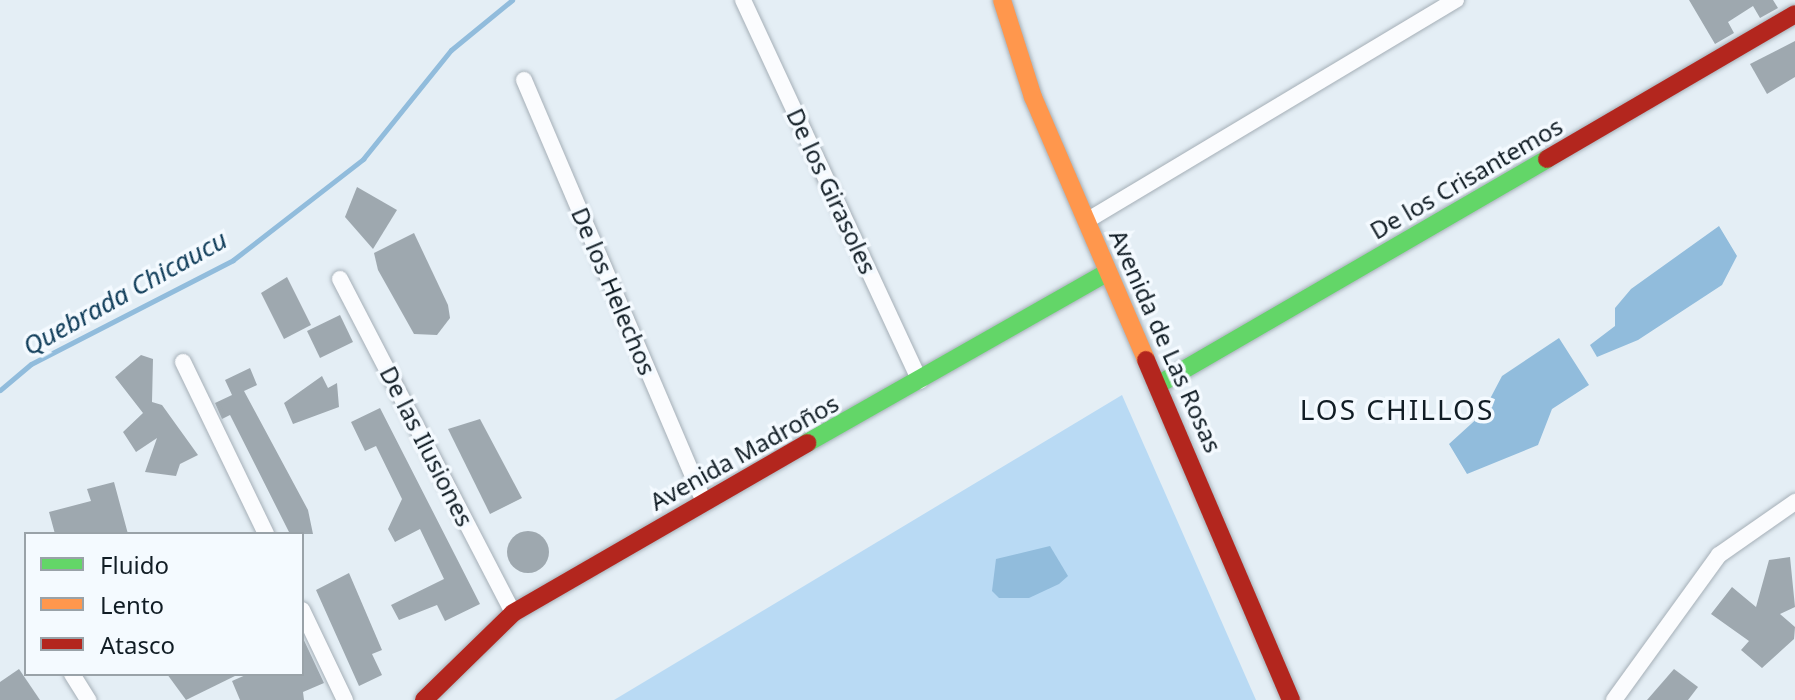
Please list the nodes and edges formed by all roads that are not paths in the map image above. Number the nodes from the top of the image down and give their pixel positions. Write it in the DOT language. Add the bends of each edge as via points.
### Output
graph roads {
  1 [pos="743,0"];
  2 [pos="1002,0"];
  3 [pos="1456,0"];
  4 [pos="1795,14"];
  5 [pos="524,80"];
  6 [pos="1088,220"];
  7 [pos="1108,272"];
  8 [pos="340,279"];
  9 [pos="183,362"];
  10 [pos="920,381"];
  11 [pos="1161,383"];
  12 [pos="704,501"];
  13 [pos="1795,502"];
  14 [pos="265,532"];
  15 [pos="513,613"];
  16 [pos="304,614"];
  17 [pos="73,676"];
  18 [pos="88,700"];
  19 [pos="345,700"];
  20 [pos="424,700"];
  21 [pos="1291,700"];
  22 [pos="1614,700"];
  1 -- 10 [label="street, De los Girasoles"];
  2 -- 6 [label="street, Avenida de Las Rosas" via="1033,97"];
  3 -- 6 [label="street"];
  4 -- 11 [label="street, De los Crisantemos"];
  5 -- 12 [label="street, De los Helechos"];
  6 -- 7 [label="street, Avenida de Las Rosas"];
  7 -- 10 [label="street, Avenida Madroños"];
  7 -- 11 [label="street, Avenida de Las Rosas"];
  8 -- 15 [label="street, De las Ilusiones"];
  9 -- 14 [label="street"];
  10 -- 12 [label="street, Avenida Madroños"];
  11 -- 21 [label="street, Avenida de Las Rosas"];
  12 -- 15 [label="street, Avenida Madroños"];
  13 -- 22 [label="street" via="1719,555"];
  15 -- 20 [label="street, Avenida Madroños"];
  16 -- 19 [label="street"];
  17 -- 18 [label="street"];
}
